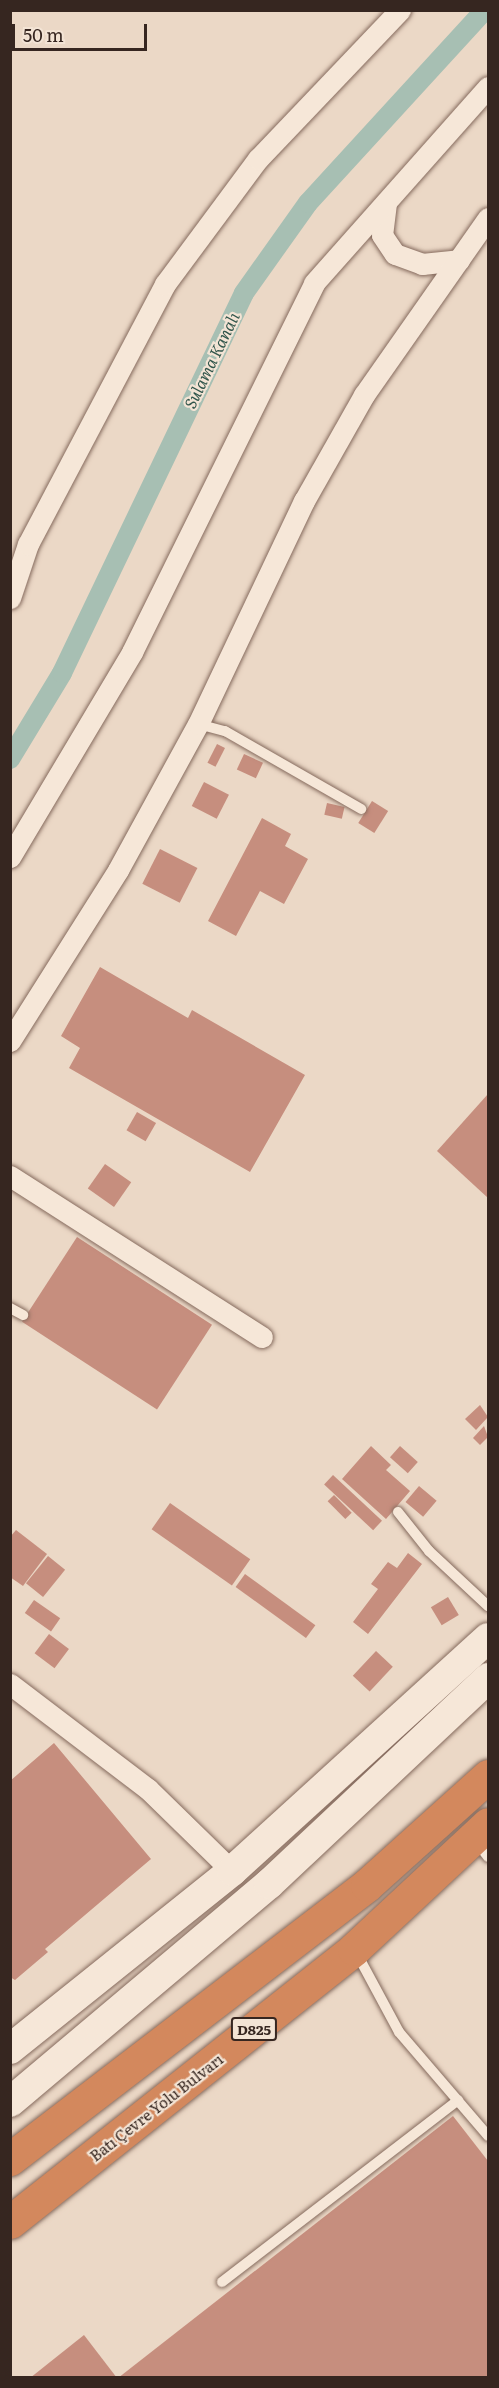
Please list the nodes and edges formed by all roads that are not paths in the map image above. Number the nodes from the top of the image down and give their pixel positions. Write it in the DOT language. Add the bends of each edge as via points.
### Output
graph roads {
  1 [pos="400,10"];
  2 [pos="489,87"];
  3 [pos="386,203"];
  4 [pos="489,218"];
  5 [pos="459,260"];
  6 [pos="10,598"];
  7 [pos="198,724"];
  8 [pos="361,809"];
  9 [pos="10,857"];
  10 [pos="10,1041"];
  11 [pos="10,1176"];
  12 [pos="10,1308"];
  13 [pos="23,1315"];
  14 [pos="262,1337"];
  15 [pos="398,1512"];
  16 [pos="489,1606"];
  17 [pos="489,1638"];
  18 [pos="489,1678"];
  19 [pos="10,1684"];
  20 [pos="489,1776"];
  21 [pos="483,1840"];
  22 [pos="232,1871"];
  23 [pos="354,1949"];
  24 [pos="10,2049"];
  25 [pos="458,2100"];
  26 [pos="10,2102"];
  27 [pos="489,2136"];
  28 [pos="10,2159"];
  29 [pos="10,2222"];
  30 [pos="222,2282"];
  1 -- 6 [label="street" via="258,159 165,284 28,544"];
  2 -- 3 [label="street"];
  3 -- 5 [label="street" via="382,235 395,254 422,264"];
  3 -- 9 [label="street" via="314,283 132,652"];
  4 -- 5 [label="street"];
  5 -- 7 [label="street" via="364,395 309,491"];
  7 -- 8 [label="lane" via="225,731"];
  7 -- 10 [label="street" via="118,870"];
  11 -- 14 [label="street"];
  12 -- 13 [label="lane"];
  15 -- 16 [label="lane" via="429,1551"];
  17 -- 22 [label="main road"];
  18 -- 26 [label="main road" via="269,1884"];
  19 -- 22 [label="street" via="148,1789"];
  20 -- 28 [label="highway, D825" via="367,1885"];
  21 -- 23 [label="highway, Batı Çevre Yolu Bulvarı / D825"];
  22 -- 24 [label="main road"];
  23 -- 25 [label="lane" via="399,2032"];
  23 -- 29 [label="highway, Batı Çevre Yolu Bulvarı / D825"];
  25 -- 27 [label="lane"];
  25 -- 30 [label="lane"];
}
